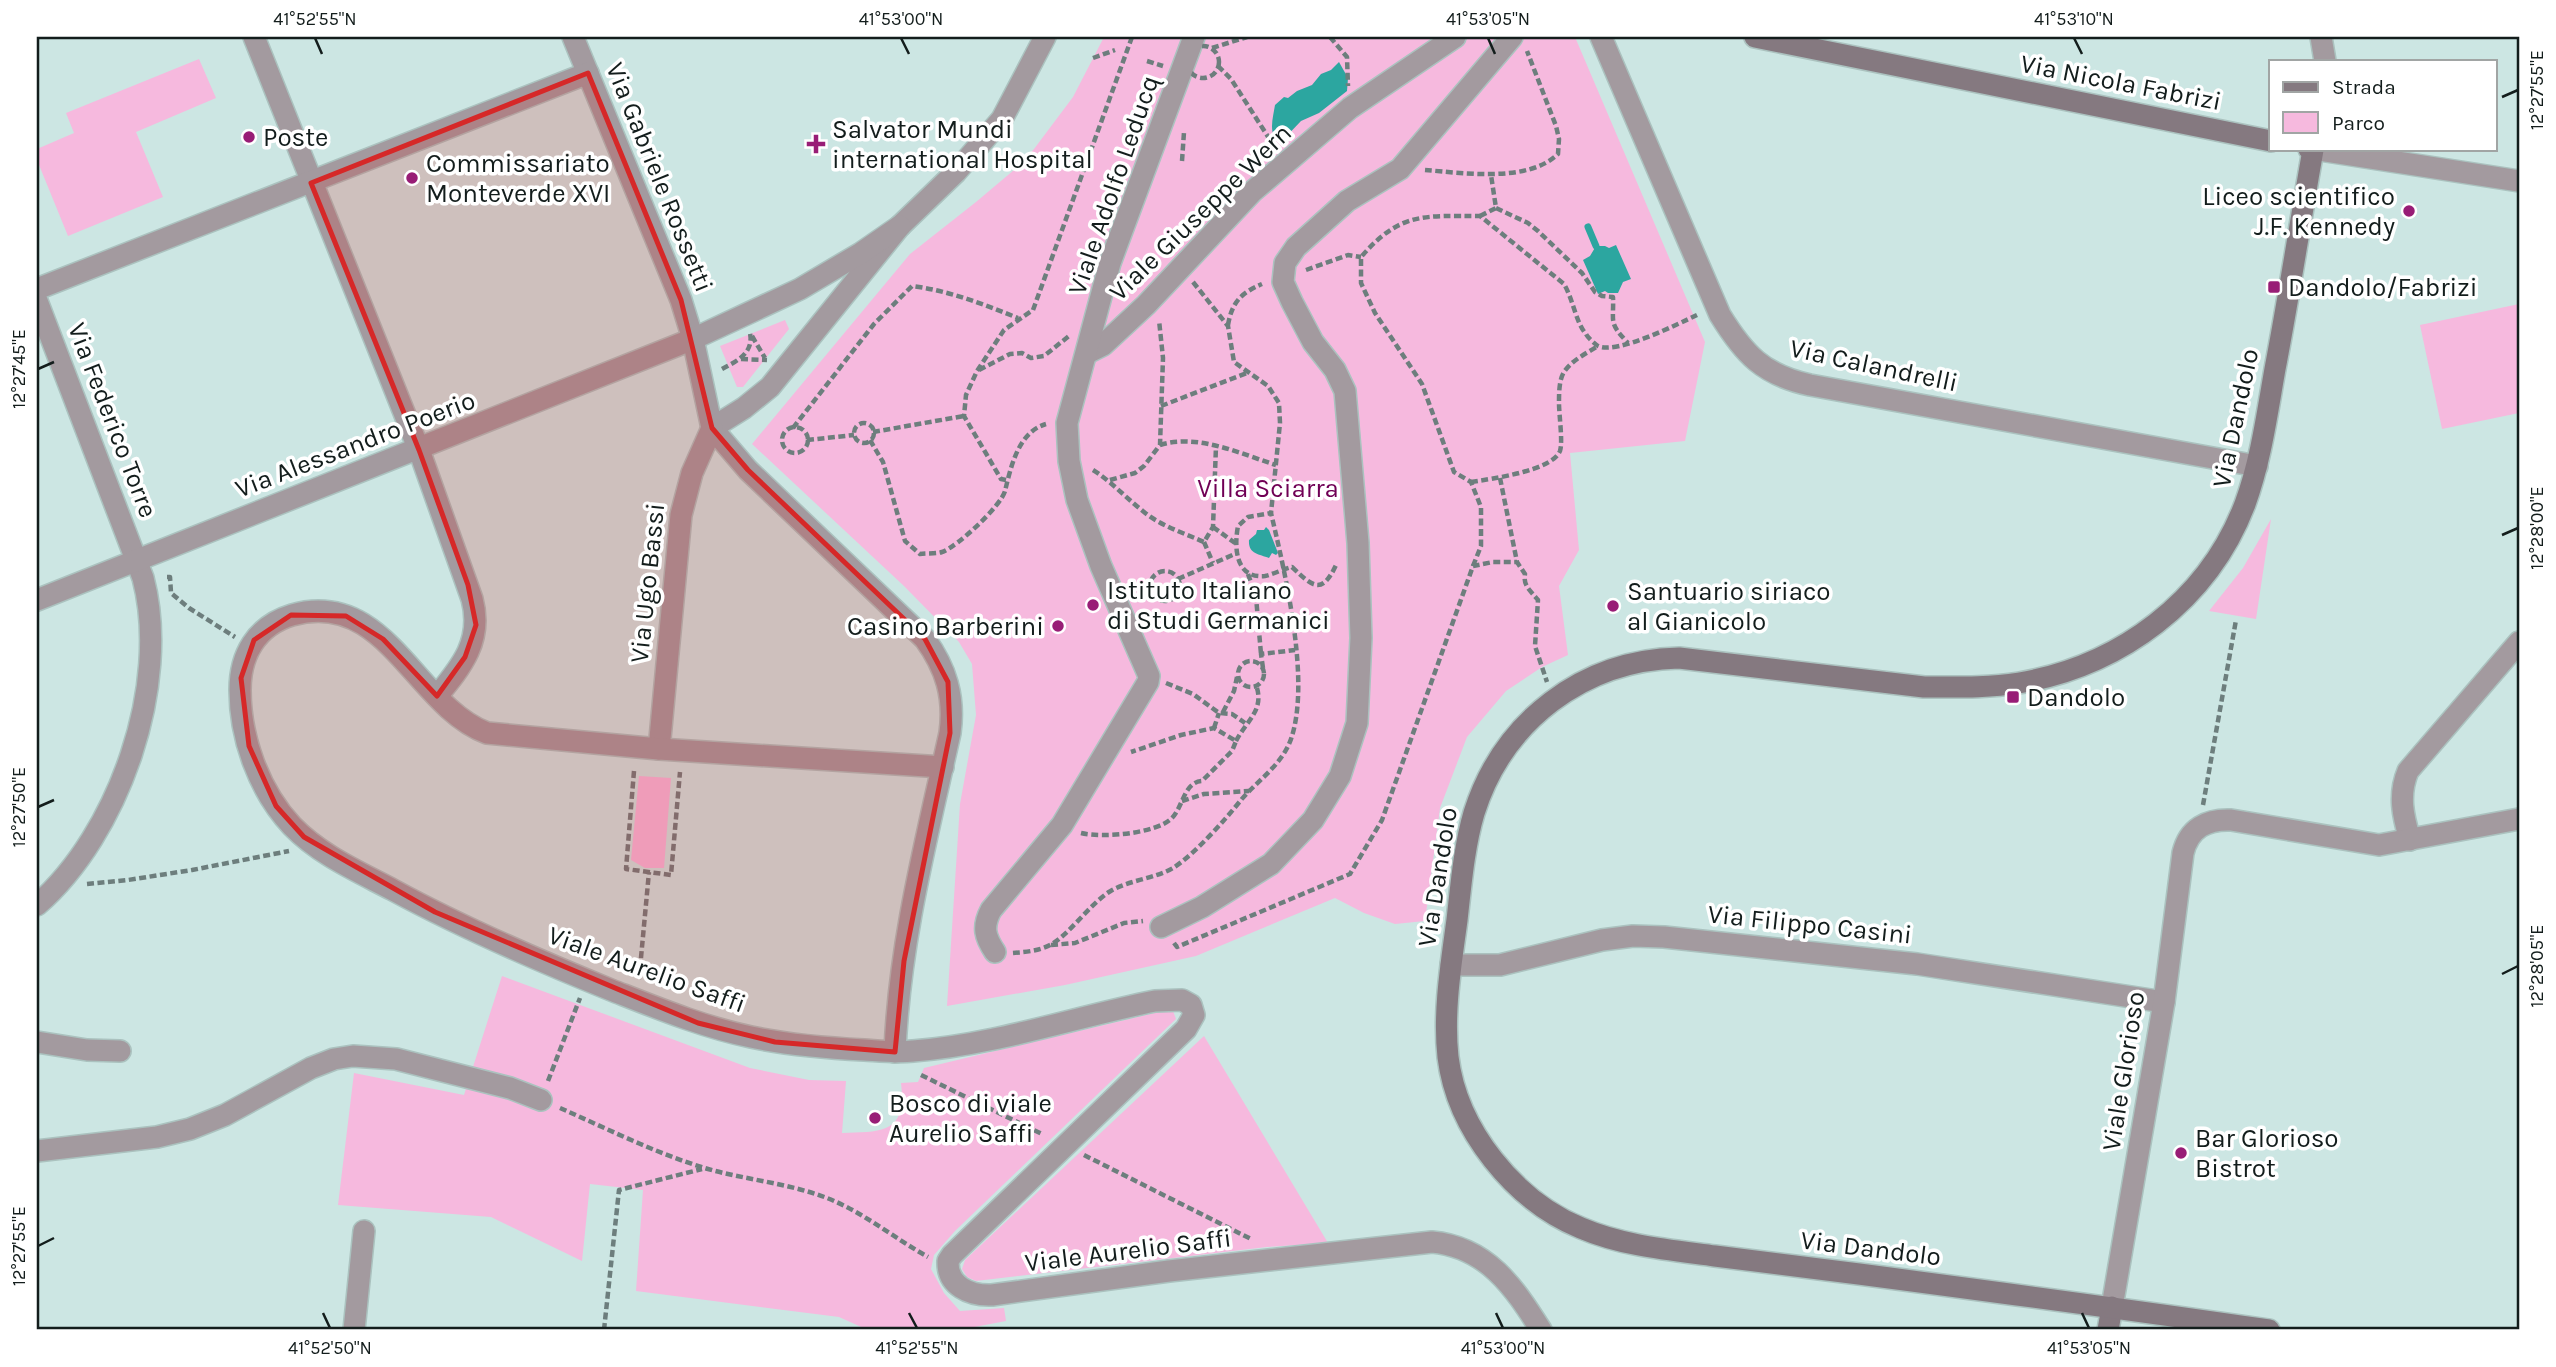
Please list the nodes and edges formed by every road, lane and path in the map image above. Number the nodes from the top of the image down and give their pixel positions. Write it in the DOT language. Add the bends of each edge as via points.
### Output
graph roads {
  1 [pos="254,37"];
  2 [pos="573,37"];
  3 [pos="1045,37"];
  4 [pos="1132,37"];
  5 [pos="1247,37"];
  6 [pos="1329,37"];
  7 [pos="1455,37"];
  8 [pos="1601,37"];
  9 [pos="1755,37"];
  10 [pos="2321,37"];
  11 [pos="1203,43"];
  12 [pos="1519,43"];
  13 [pos="1115,50"];
  14 [pos="1093,58"];
  15 [pos="2325,60"];
  16 [pos="1218,66"];
  17 [pos="588,74"];
  18 [pos="1350,108"];
  19 [pos="2269,141"];
  20 [pos="2312,150"];
  21 [pos="2318,150"];
  22 [pos="1286,163"];
  23 [pos="1400,169"];
  24 [pos="1491,175"];
  25 [pos="2519,181"];
  26 [pos="311,183"];
  27 [pos="1496,208"];
  28 [pos="1480,216"];
  29 [pos="900,226"];
  30 [pos="1361,257"];
  31 [pos="1180,269"];
  32 [pos="1283,282"];
  33 [pos="37,289"];
  34 [pos="37,301"];
  35 [pos="1146,305"];
  36 [pos="1717,306"];
  37 [pos="1019,318"];
  38 [pos="747,325"];
  39 [pos="1228,326"];
  40 [pos="1093,328"];
  41 [pos="693,339"];
  42 [pos="1628,343"];
  43 [pos="1598,346"];
  44 [pos="1087,353"];
  45 [pos="766,359"];
  46 [pos="977,372"];
  47 [pos="1248,373"];
  48 [pos="701,378"];
  49 [pos="1161,406"];
  50 [pos="964,416"];
  51 [pos="1067,423"];
  52 [pos="712,428"];
  53 [pos="793,428"];
  54 [pos="873,432"];
  55 [pos="855,435"];
  56 [pos="807,440"];
  57 [pos="870,440"];
  58 [pos="1160,445"];
  59 [pos="1216,446"];
  60 [pos="419,450"];
  61 [pos="1069,461"];
  62 [pos="1276,465"];
  63 [pos="2257,466"];
  64 [pos="1500,478"];
  65 [pos="1006,480"];
  66 [pos="1109,480"];
  67 [pos="1471,482"];
  68 [pos="1271,513"];
  69 [pos="1213,527"];
  70 [pos="1204,542"];
  71 [pos="1235,542"];
  72 [pos="1237,553"];
  73 [pos="1339,557"];
  74 [pos="137,559"];
  75 [pos="1517,562"];
  76 [pos="1213,563"];
  77 [pos="1473,566"];
  78 [pos="1284,569"];
  79 [pos="1248,574"];
  80 [pos="167,577"];
  81 [pos="1178,579"];
  82 [pos="37,600"];
  83 [pos="2236,620"];
  84 [pos="226,633"];
  85 [pos="2519,642"];
  86 [pos="1296,650"];
  87 [pos="1262,654"];
  88 [pos="1239,669"];
  89 [pos="1263,669"];
  90 [pos="1149,676"];
  91 [pos="1256,685"];
  92 [pos="437,696"];
  93 [pos="1553,701"];
  94 [pos="1221,712"];
  95 [pos="1245,723"];
  96 [pos="1214,728"];
  97 [pos="1236,741"];
  98 [pos="659,749"];
  99 [pos="682,750"];
  100 [pos="1103,758"];
  101 [pos="943,767"];
  102 [pos="635,771"];
  103 [pos="1249,791"];
  104 [pos="1181,801"];
  105 [pos="2519,819"];
  106 [pos="1062,825"];
  107 [pos="2200,826"];
  108 [pos="2410,840"];
  109 [pos="313,845"];
  110 [pos="649,872"];
  111 [pos="54,890"];
  112 [pos="37,905"];
  113 [pos="1161,927"];
  114 [pos="1051,945"];
  115 [pos="1177,947"];
  116 [pos="995,952"];
  117 [pos="1451,965"];
  118 [pos="587,980"];
  119 [pos="636,999"];
  120 [pos="2164,1002"];
  121 [pos="37,1042"];
  122 [pos="120,1051"];
  123 [pos="895,1052"];
  124 [pos="921,1075"];
  125 [pos="541,1100"];
  126 [pos="1042,1135"];
  127 [pos="37,1151"];
  128 [pos="1083,1155"];
  129 [pos="704,1168"];
  130 [pos="364,1231"];
  131 [pos="1255,1241"];
  132 [pos="948,1267"];
  133 [pos="2112,1307"];
  134 [pos="354,1330"];
  135 [pos="604,1330"];
  136 [pos="1541,1330"];
  137 [pos="2108,1330"];
  138 [pos="2269,1330"];
  1 -- 26 [label="street"];
  2 -- 17 [label="street, Via Gabriele Rossetti"];
  3 -- 29 [label="street" via="1002,119"];
  4 -- 37 [label="path" via="1033,310"];
  5 -- 11 [label="path"];
  6 -- 18 [label="path" via="1347,57"];
  7 -- 18 [label="street, Viale Giuseppe Wern"];
  8 -- 36 [label="street, Via Calandrelli"];
  9 -- 19 [label="street, Via Nicola Fabrizi"];
  10 -- 15 [label="street"];
  11 -- 40 [label="street, Viale Adolfo Leducq" via="1110,263"];
  12 -- 23 [label="street"];
  12 -- 24 [label="path" via="1556,126 1558,154 1541,166"];
  13 -- 14 [label="path"];
  16 -- 22 [label="path"];
  17 -- 26 [label="street"];
  17 -- 41 [label="street, Via Gabriele Rossetti"];
  18 -- 22 [label="street, Viale Giuseppe Wern"];
  20 -- 63 [label="street, Via Dandolo"];
  21 -- 25 [label="street"];
  22 -- 31 [label="street, Viale Giuseppe Wern" via="1252,192"];
  23 -- 24 [label="path"];
  23 -- 32 [label="street" via="1347,201 1296,247 1285,263"];
  24 -- 27 [label="path"];
  26 -- 33 [label="street"];
  26 -- 60 [label="street"];
  27 -- 28 [label="path"];
  27 -- 42 [label="path" via="1538,230 1595,292 1613,297 1614,329"];
  28 -- 30 [label="path" via="1413,218 1388,230"];
  28 -- 43 [label="path" via="1564,284 1584,333"];
  29 -- 38 [label="street, Via Alessandro Poerio"];
  29 -- 52 [label="street" via="776,380 754,401"];
  30 -- 32 [label="path" via="1332,259"];
  30 -- 67 [label="path" via="1361,283 1375,313 1422,384 1454,472"];
  31 -- 35 [label="street, Viale Giuseppe Wern"];
  31 -- 39 [label="path"];
  32 -- 39 [label="path" via="1264,283 1239,297 1231,308"];
  32 -- 113 [label="street" via="1313,342 1345,391 1359,570 1357,723 1340,776 1313,820 1271,864"];
  34 -- 74 [label="street, Via Federico Torre"];
  35 -- 44 [label="street, Viale Giuseppe Wern" via="1103,345"];
  35 -- 49 [label="path" via="1161,321"];
  36 -- 42 [label="path"];
  36 -- 63 [label="street, Via Calandrelli" via="1738,344 1753,360 1796,382"];
  37 -- 46 [label="path" via="1004,331"];
  37 -- 53 [label="path" via="973,300 912,286 874,324"];
  38 -- 41 [label="street, Via Alessandro Poerio"];
  38 -- 45 [label="path"];
  38 -- 48 [label="path" via="750,345 740,359"];
  39 -- 47 [label="path" via="1234,362"];
  40 -- 44 [label="street, Viale Adolfo Leducq"];
  40 -- 46 [label="path" via="1064,339 1044,356 1010,354"];
  41 -- 48 [label="street, Via Gabriele Rossetti"];
  41 -- 60 [label="street, Via Alessandro Poerio"];
  42 -- 43 [label="path"];
  43 -- 64 [label="path" via="1572,363 1561,377 1560,450 1556,457"];
  44 -- 51 [label="street, Viale Adolfo Leducq"];
  46 -- 50 [label="path" via="966,395"];
  47 -- 49 [label="path"];
  47 -- 62 [label="path" via="1268,386 1279,403"];
  48 -- 52 [label="street, Via Gabriele Rossetti"];
  49 -- 58 [label="path"];
  50 -- 54 [label="path"];
  50 -- 65 [label="path" via="1001,479"];
  51 -- 61 [label="street, Viale Adolfo Leducq"];
  51 -- 65 [label="path" via="1053,421 1031,431"];
  52 -- 98 [label="street, Via Ugo Bassi" via="692,473 681,516"];
  52 -- 101 [label="street" via="748,470 931,648 951,697 952,722"];
  53 -- 56 [label="path" via="804,431"];
  53 -- 56 [label="path" via="782,438 786,450 802,451"];
  54 -- 55 [label="path" via="862,424"];
  54 -- 57 [label="path"];
  55 -- 56 [label="path"];
  55 -- 57 [label="path" via="861,442"];
  57 -- 65 [label="path" via="883,462 905,541 920,554 943,552 960,542 996,506"];
  58 -- 59 [label="path" via="1172,441"];
  58 -- 66 [label="path" via="1135,473"];
  59 -- 62 [label="path"];
  59 -- 69 [label="path"];
  60 -- 74 [label="street, Via Alessandro Poerio"];
  60 -- 92 [label="street" via="476,619 470,646"];
  61 -- 66 [label="path"];
  61 -- 90 [label="street, Viale Adolfo Leducq" via="1101,566"];
  62 -- 68 [label="path"];
  63 -- 93 [label="street, Via Dandolo" via="2227,542 2192,592 2137,638 2061,672 2016,683 1923,687 1662,658 1603,671"];
  64 -- 67 [label="path"];
  64 -- 75 [label="path"];
  66 -- 70 [label="path" via="1161,524"];
  67 -- 77 [label="path" via="1481,507 1481,546"];
  68 -- 71 [label="path" via="1248,517 1238,526"];
  68 -- 78 [label="path"];
  69 -- 70 [label="path"];
  69 -- 71 [label="path"];
  70 -- 76 [label="path"];
  71 -- 72 [label="path"];
  72 -- 76 [label="path"];
  72 -- 79 [label="path"];
  73 -- 78 [label="path" via="1326,582 1318,586 1302,579 1292,567"];
  74 -- 82 [label="street, Via Alessandro Poerio"];
  74 -- 111 [label="street, Via Federico Torre" via="147,600 149,648 138,729 98,830"];
  75 -- 77 [label="path"];
  75 -- 93 [label="path" via="1526,587 1538,600 1535,646"];
  76 -- 81 [label="path"];
  77 -- 115 [label="path" via="1382,820 1350,874"];
  78 -- 79 [label="path" via="1264,576"];
  78 -- 86 [label="path"];
  79 -- 87 [label="path" via="1256,597"];
  80 -- 84 [label="path" via="171,593"];
  81 -- 81 [label="path" via="1179,589 1170,600 1160,600 1150,590 1151,580 1162,571"];
  83 -- 107 [label="path"];
  85 -- 108 [label="street" via="2408,771 2401,802"];
  86 -- 87 [label="path"];
  86 -- 103 [label="path" via="1299,678 1291,740 1278,764"];
  87 -- 89 [label="path"];
  88 -- 89 [label="path" via="1253,661"];
  88 -- 91 [label="path" via="1241,681"];
  88 -- 94 [label="path" via="1234,691"];
  89 -- 91 [label="path" via="1263,679"];
  90 -- 94 [label="path" via="1194,694"];
  90 -- 100 [label="street"];
  91 -- 95 [label="path" via="1260,697 1256,713"];
  92 -- 98 [label="street, Viale Aurelio Saffi" via="468,723 494,734"];
  92 -- 109 [label="street, Viale Aurelio Saffi" via="383,639 346,616 324,612 291,615 268,626 254,640 240,678 249,746 276,806"];
  93 -- 117 [label="street, Via Dandolo" via="1504,750 1480,797 1467,847"];
  94 -- 95 [label="path"];
  94 -- 96 [label="path"];
  95 -- 97 [label="path"];
  96 -- 97 [label="path"];
  96 -- 100 [label="path"];
  97 -- 104 [label="path" via="1232,751 1202,781 1190,786"];
  98 -- 99 [label="street, Viale Aurelio Saffi"];
  99 -- 101 [label="street, Viale Aurelio Saffi"];
  99 -- 110 [label="path" via="671,874"];
  100 -- 106 [label="street"];
  101 -- 123 [label="street" via="904,961"];
  102 -- 110 [label="path" via="626,869"];
  103 -- 104 [label="path" via="1204,794"];
  103 -- 114 [label="path" via="1174,868 1111,891"];
  104 -- 106 [label="path" via="1172,818 1142,831 1095,836"];
  105 -- 108 [label="street"];
  106 -- 116 [label="street" via="991,910 985,937"];
  107 -- 108 [label="street" via="2231,820 2379,845"];
  107 -- 120 [label="street, Viale Glorioso" via="2190,835 2183,853"];
  109 -- 111 [label="path" via="192,870"];
  109 -- 118 [label="street, Viale Aurelio Saffi" via="435,912"];
  110 -- 119 [label="path"];
  111 -- 112 [label="street, Via Federico Torre"];
  113 -- 114 [label="path" via="1141,920 1075,943"];
  114 -- 116 [label="path"];
  117 -- 120 [label="street, Via Filippo Casini" via="1511,963 1602,940 1674,937 1917,964"];
  117 -- 133 [label="street, Via Dandolo" via="1447,1038 1451,1073 1462,1104 1508,1177 1563,1220 1597,1234 1657,1248"];
  118 -- 119 [label="street, Viale Aurelio Saffi"];
  118 -- 125 [label="path"];
  119 -- 123 [label="street, Viale Aurelio Saffi" via="753,1038"];
  120 -- 133 [label="street, Viale Glorioso"];
  121 -- 122 [label="street"];
  123 -- 132 [label="street, Viale Aurelio Saffi" via="959,1045 1164,1000 1182,1000 1191,1005 1194,1015 1186,1029 959,1247"];
  124 -- 126 [label="path"];
  125 -- 127 [label="street" via="396,1059 352,1056 311,1068 190,1129"];
  125 -- 129 [label="path"];
  128 -- 131 [label="path"];
  129 -- 132 [label="path" via="833,1200"];
  129 -- 135 [label="path" via="619,1190"];
  130 -- 134 [label="street"];
  132 -- 136 [label="street, Viale Aurelio Saffi" via="961,1288 982,1296 1438,1242 1465,1248 1490,1265"];
  133 -- 137 [label="street, Viale Glorioso"];
  133 -- 138 [label="street, Via Dandolo"];
}
